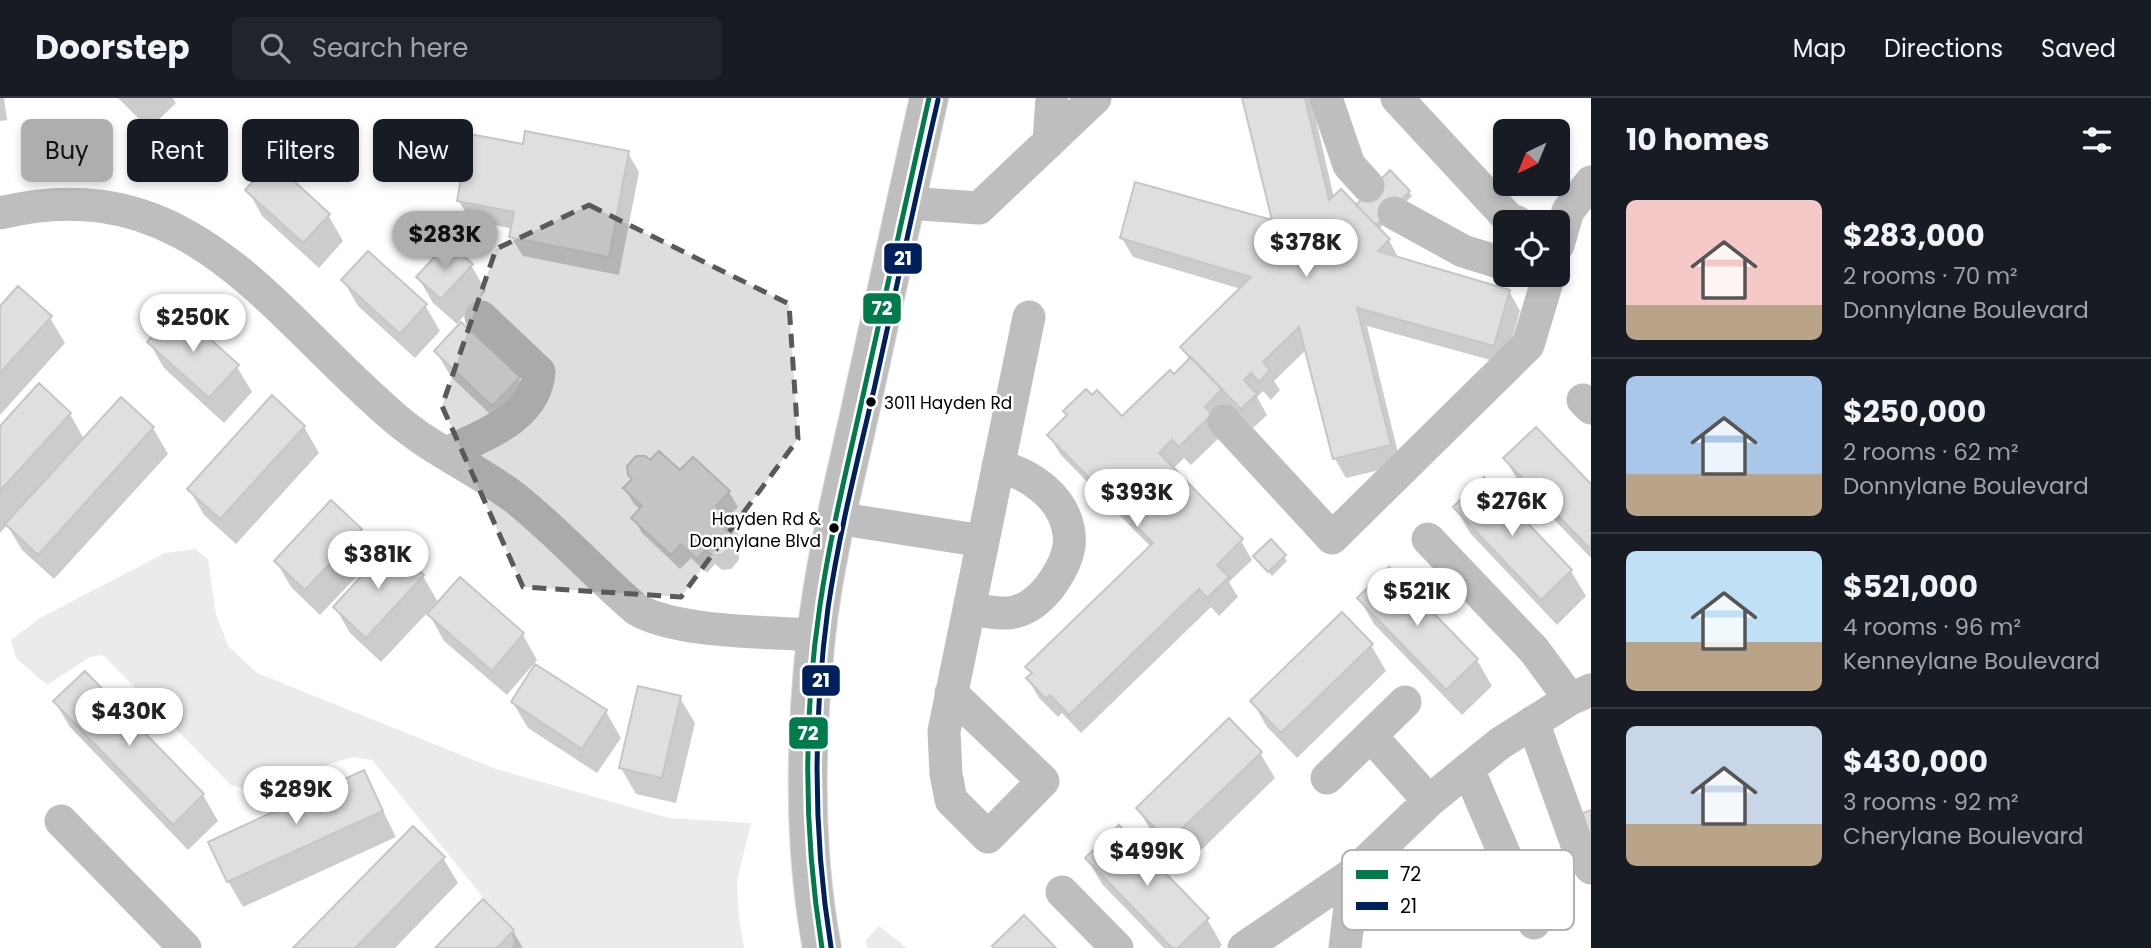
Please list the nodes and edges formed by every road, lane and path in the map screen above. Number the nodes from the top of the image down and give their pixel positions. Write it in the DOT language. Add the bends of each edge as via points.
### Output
graph roads {
  1 [pos="929,98"];
  2 [pos="1052,98"];
  3 [pos="1095,98"];
  4 [pos="1326,98"];
  5 [pos="1397,98"];
  6 [pos="1049,142"];
  7 [pos="1591,182"];
  8 [pos="1368,186"];
  9 [pos="906,203"];
  10 [pos="1501,210"];
  11 [pos="1569,210"];
  12 [pos="0,213"];
  13 [pos="1394,213"];
  14 [pos="1493,260"];
  15 [pos="1542,287"];
  16 [pos="481,317"];
  17 [pos="1029,317"];
  18 [pos="1224,421"];
  19 [pos="446,453"];
  20 [pos="999,466"];
  21 [pos="836,517"];
  22 [pos="1428,539"];
  23 [pos="983,541"];
  24 [pos="969,609"];
  25 [pos="816,635"];
  26 [pos="951,693"];
  27 [pos="1580,695"];
  28 [pos="1405,702"];
  29 [pos="1533,722"];
  30 [pos="1371,736"];
  31 [pos="1468,769"];
  32 [pos="1327,778"];
  33 [pos="1429,800"];
  34 [pos="61,821"];
  35 [pos="1378,850"];
  36 [pos="1503,850"];
  37 [pos="1591,868"];
  38 [pos="1342,881"];
  39 [pos="1062,892"];
  40 [pos="1290,915"];
  41 [pos="1347,930"];
  42 [pos="184,948"];
  43 [pos="822,948"];
  44 [pos="1117,948"];
  45 [pos="1244,948"];
  46 [pos="1280,948"];
  47 [pos="1345,948"];
  1 -- 9 [label="main road"];
  2 -- 6 [label="street"];
  3 -- 6 [label="street"];
  4 -- 8 [label="street" via="1349,165"];
  5 -- 10 [label="street"];
  6 -- 9 [label="street" via="979,208"];
  7 -- 11 [label="street"];
  9 -- 21 [label="main road"];
  12 -- 19 [label="street" via="63,204 93,205 125,210 184,233 239,272 399,422"];
  13 -- 14 [label="street" via="1463,251"];
  15 -- 18 [label="street" via="1528,345 1332,538"];
  16 -- 19 [label="street" via="540,372 538,385 514,417"];
  17 -- 20 [label="street"];
  19 -- 25 [label="street" via="528,509 644,614 671,623"];
  20 -- 23 [label="street"];
  20 -- 24 [label="street" via="1046,490 1070,534 1066,556 1057,577 1031,606 1008,613"];
  21 -- 23 [label="street"];
  21 -- 25 [label="main road"];
  22 -- 27 [label="street"];
  23 -- 24 [label="street"];
  24 -- 26 [label="street"];
  25 -- 43 [label="main road" via="809,799"];
  27 -- 29 [label="street"];
  28 -- 30 [label="street"];
  29 -- 31 [label="street"];
  29 -- 37 [label="street" via="1580,853"];
  30 -- 32 [label="street"];
  30 -- 33 [label="street"];
  31 -- 33 [label="street"];
  31 -- 36 [label="street"];
  33 -- 35 [label="street"];
  34 -- 42 [label="street"];
  38 -- 40 [label="street"];
  39 -- 44 [label="street"];
  40 -- 45 [label="street"];
  40 -- 46 [label="street"];
  41 -- 47 [label="street"];
}
